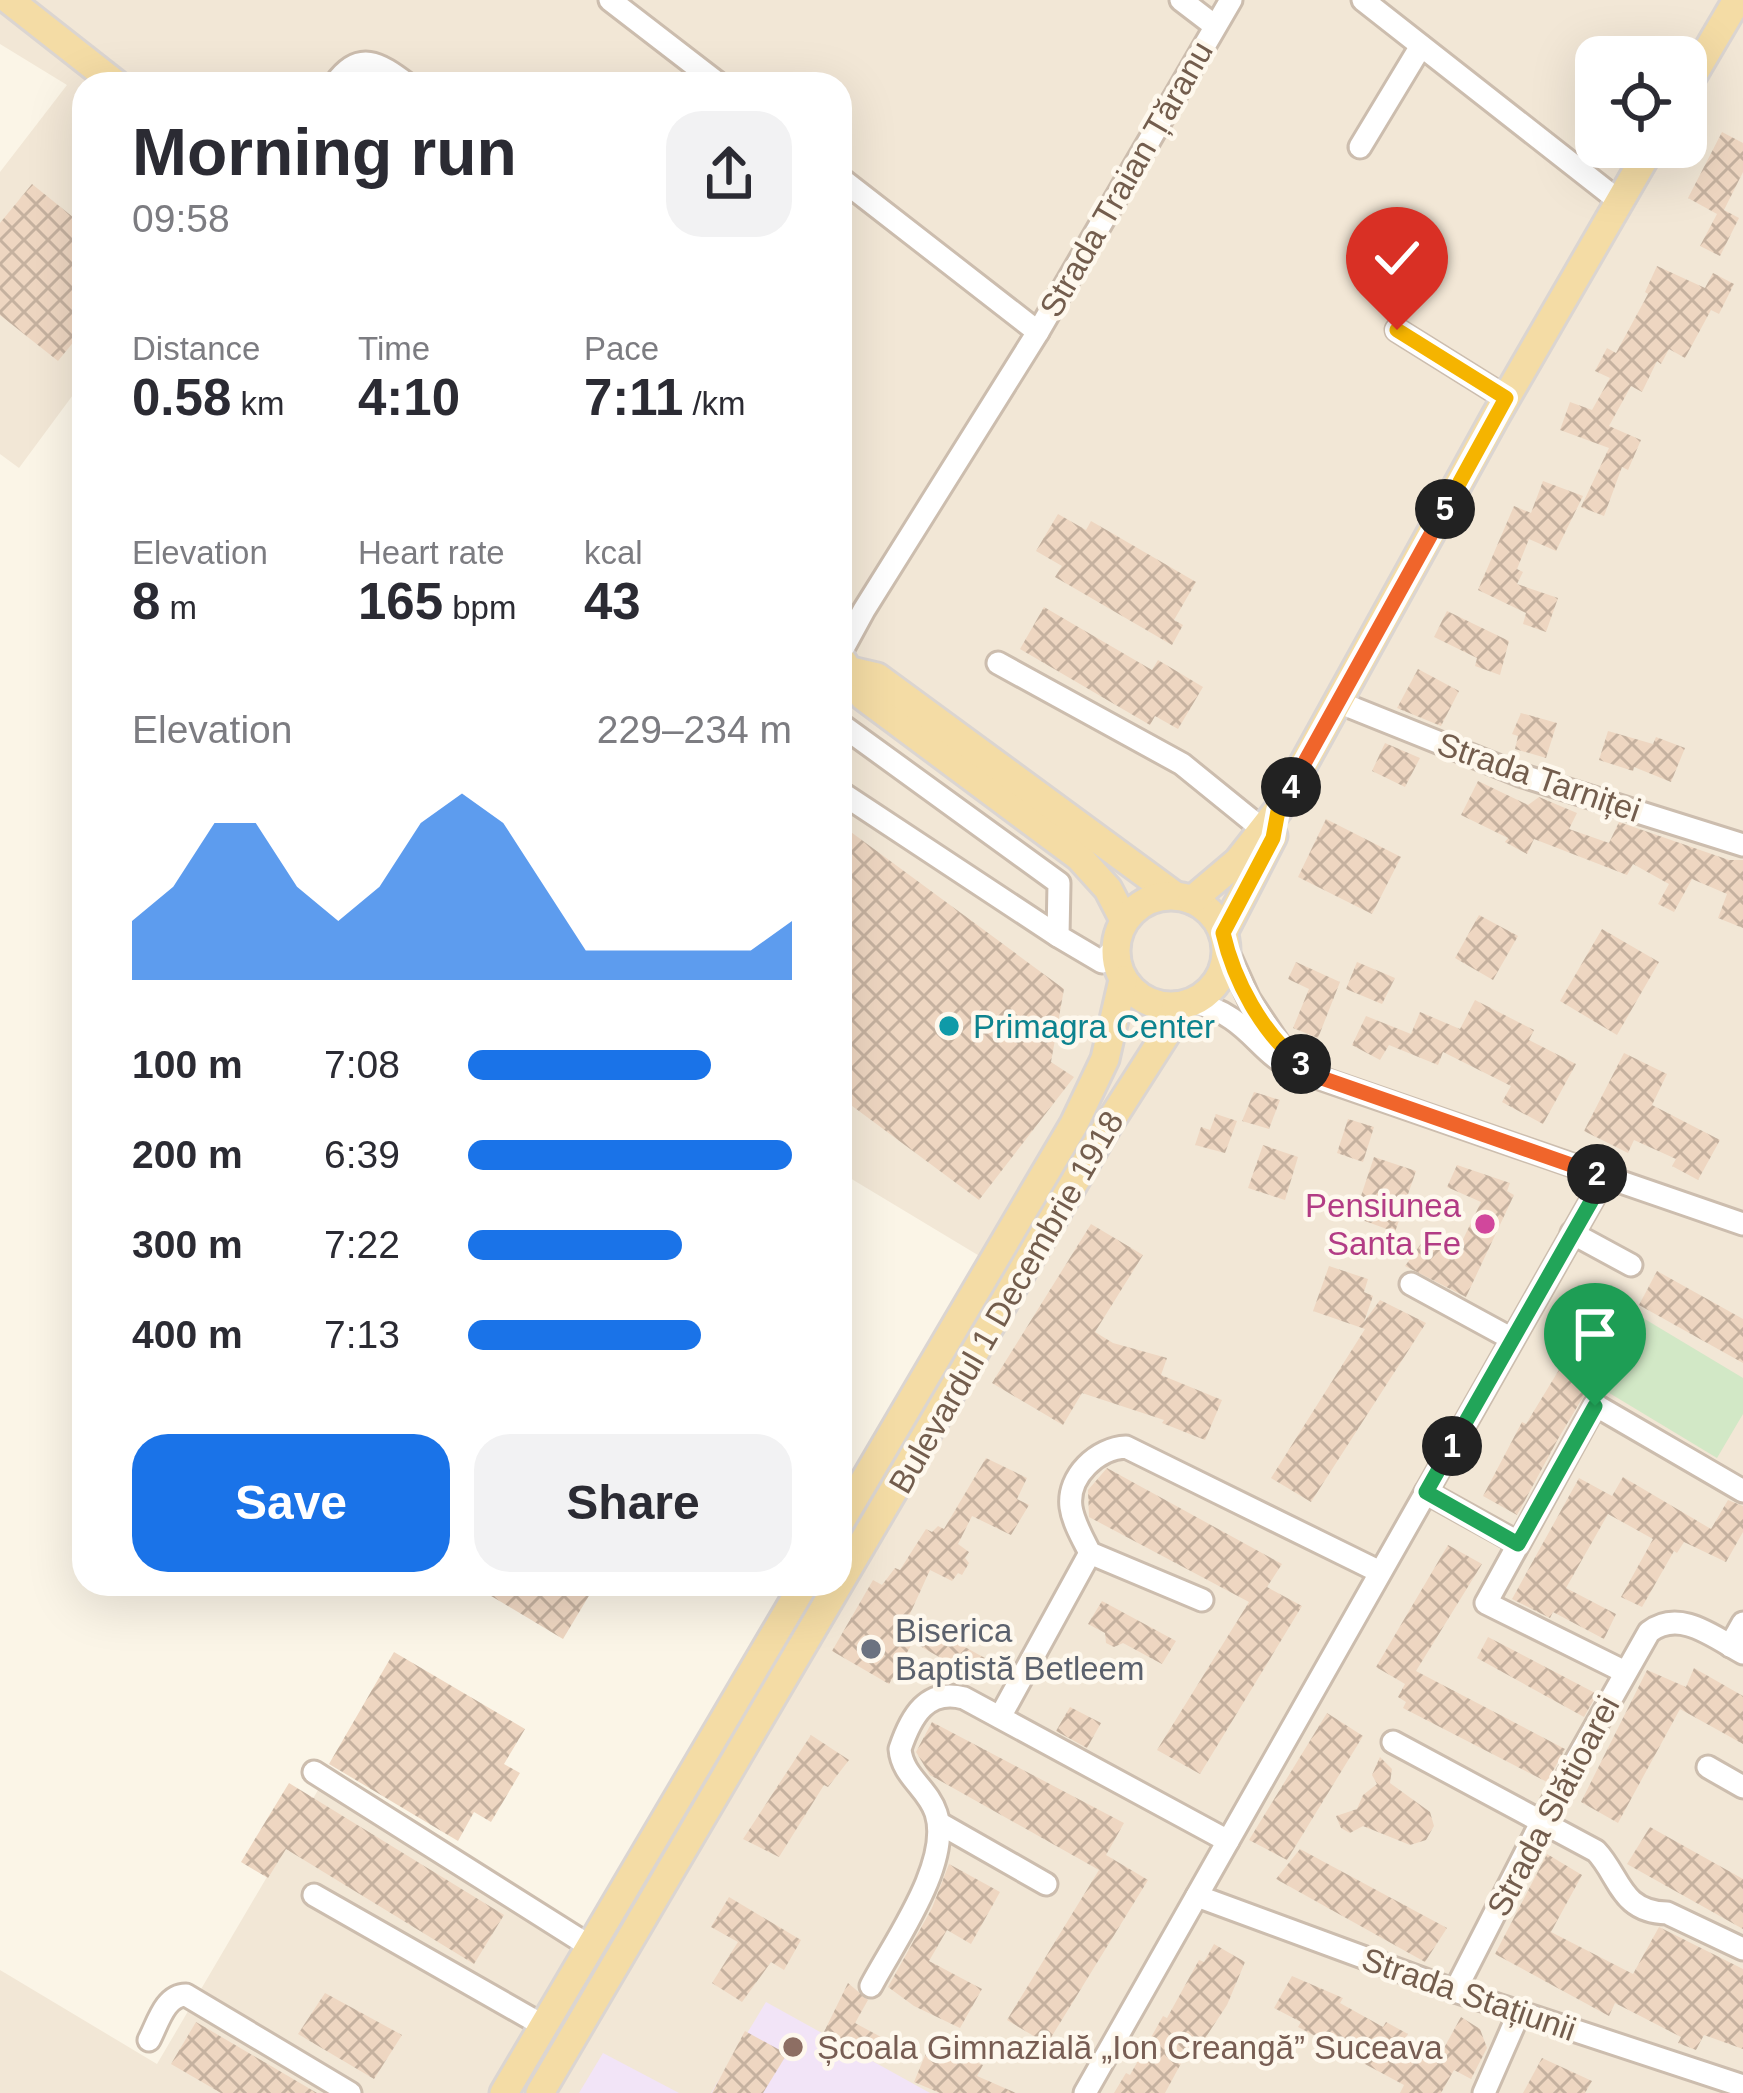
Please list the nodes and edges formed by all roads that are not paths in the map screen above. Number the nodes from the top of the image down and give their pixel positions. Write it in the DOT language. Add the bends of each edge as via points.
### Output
graph roads {
  1 [pos="9,0"];
  2 [pos="610,0"];
  3 [pos="1181,0"];
  4 [pos="1231,0"];
  5 [pos="1363,0"];
  6 [pos="1737,0"];
  7 [pos="1215,26"];
  8 [pos="1421,46"];
  9 [pos="1707,51"];
  10 [pos="101,72"];
  11 [pos="345,72"];
  12 [pos="391,72"];
  13 [pos="703,72"];
  14 [pos="1360,147"];
  15 [pos="1639,168"];
  16 [pos="852,187"];
  17 [pos="1619,201"];
  18 [pos="1397,330"];
  19 [pos="1038,332"];
  20 [pos="1506,398"];
  21 [pos="852,641"];
  22 [pos="998,662"];
  23 [pos="852,665"];
  24 [pos="852,675"];
  25 [pos="1338,702"];
  26 [pos="852,733"];
  27 [pos="852,800"];
  28 [pos="1271,827"];
  29 [pos="1743,845"];
  30 [pos="1183,898"];
  31 [pos="1124,920"];
  32 [pos="1058,936"];
  33 [pos="1225,940"];
  34 [pos="1115,948"];
  35 [pos="1123,980"];
  36 [pos="1185,1004"];
  37 [pos="1316,1076"];
  38 [pos="1605,1177"];
  39 [pos="1743,1224"];
  40 [pos="1572,1233"];
  41 [pos="1631,1265"];
  42 [pos="1411,1284"];
  43 [pos="1512,1339"];
  44 [pos="1743,1491"];
  45 [pos="1426,1492"];
  46 [pos="852,1501"];
  47 [pos="1518,1544"];
  48 [pos="1090,1553"];
  49 [pos="852,1561"];
  50 [pos="1380,1572"];
  51 [pos="797,1596"];
  52 [pos="831,1596"];
  53 [pos="1202,1600"];
  54 [pos="1743,1622"];
  55 [pos="1737,1650"];
  56 [pos="1625,1672"];
  57 [pos="1000,1717"];
  58 [pos="1394,1742"];
  59 [pos="1708,1767"];
  60 [pos="314,1772"];
  61 [pos="1743,1787"];
  62 [pos="1543,1819"];
  63 [pos="939,1823"];
  64 [pos="1228,1841"];
  65 [pos="1046,1884"];
  66 [pos="314,1895"];
  67 [pos="1197,1896"];
  68 [pos="591,1947"];
  69 [pos="1743,1949"];
  70 [pos="871,1986"];
  71 [pos="1455,1991"];
  72 [pos="1519,2013"];
  73 [pos="544,2026"];
  74 [pos="149,2039"];
  75 [pos="1743,2086"];
  76 [pos="350,2093"];
  77 [pos="504,2093"];
  78 [pos="539,2093"];
  79 [pos="1085,2093"];
  80 [pos="1484,2093"];
  1 -- 10 [label="main road"];
  2 -- 13 [label="street"];
  3 -- 7 [label="street, Strada Traian Țăranu"];
  4 -- 7 [label="street, Strada Traian Țăranu"];
  5 -- 8 [label="street"];
  6 -- 9 [label="main road"];
  7 -- 19 [label="street, Strada Traian Țăranu"];
  8 -- 14 [label="street"];
  8 -- 17 [label="street"];
  11 -- 12 [label="street" via="366,61"];
  15 -- 17 [label="main road"];
  16 -- 19 [label="street, Strada Traian Țăranu"];
  17 -- 20 [label="main road"];
  18 -- 20 [label="street"];
  19 -- 21 [label="street, Strada Traian Țăranu"];
  20 -- 25 [label="main road"];
  22 -- 28 [label="street" via="1182,764"];
  23 -- 30 [label="main road"];
  24 -- 31 [label="main road" via="864,697 1079,857"];
  25 -- 28 [label="main road"];
  25 -- 29 [label="street, Strada Tarniței" via="1520,776"];
  26 -- 32 [label="street" via="1059,883"];
  27 -- 32 [label="street"];
  28 -- 30 [label="main road" via="1210,889"];
  28 -- 33 [label="main road"];
  30 -- 31 [label="main road" via="1154,898"];
  30 -- 33 [label="main road" via="1216,919"];
  31 -- 34 [label="main road"];
  32 -- 34 [label="street" via="1102,962"];
  33 -- 36 [label="main road" via="1217,981"];
  33 -- 37 [label="street" via="1264,1025"];
  34 -- 35 [label="main road"];
  35 -- 36 [label="main road" via="1146,1001"];
  35 -- 46 [label="main road, Bulevardul 1 Decembrie 1918" via="1093,1088"];
  36 -- 37 [label="street" via="1234,1016 1290,1067"];
  36 -- 49 [label="main road, Bulevardul 1 Decembrie 1918"];
  37 -- 38 [label="street"];
  38 -- 39 [label="street"];
  38 -- 40 [label="street"];
  40 -- 41 [label="street"];
  40 -- 43 [label="street"];
  42 -- 43 [label="street"];
  43 -- 45 [label="street"];
  44 -- 47 [label="street" via="1595,1406"];
  45 -- 47 [label="street"];
  45 -- 50 [label="street"];
  47 -- 56 [label="street" via="1486,1603"];
  48 -- 50 [label="street" via="1071,1494 1090,1461 1126,1447"];
  48 -- 53 [label="street"];
  48 -- 57 [label="street"];
  50 -- 64 [label="street"];
  51 -- 68 [label="main road"];
  52 -- 78 [label="main road, Bulevardul 1 Decembrie 1918"];
  54 -- 55 [label="street"];
  55 -- 56 [label="street, Strada Slătioarei" via="1682,1622 1658,1625"];
  56 -- 62 [label="street, Strada Slătioarei"];
  57 -- 63 [label="street" via="940,1694 903,1739 904,1769"];
  57 -- 64 [label="street"];
  58 -- 62 [label="street"];
  59 -- 61 [label="street"];
  60 -- 68 [label="street"];
  62 -- 69 [label="street" via="1596,1851 1618,1891"];
  62 -- 71 [label="street, Strada Slătioarei"];
  63 -- 65 [label="street"];
  63 -- 70 [label="street" via="932,1870"];
  64 -- 67 [label="street"];
  66 -- 73 [label="street"];
  67 -- 71 [label="street, Strada Stațiunii"];
  67 -- 79 [label="street"];
  68 -- 73 [label="main road"];
  71 -- 72 [label="street, Strada Stațiunii"];
  72 -- 75 [label="street, Strada Stațiunii"];
  72 -- 80 [label="street"];
  73 -- 77 [label="main road"];
  74 -- 76 [label="street" via="169,2001 186,1995"];
}
